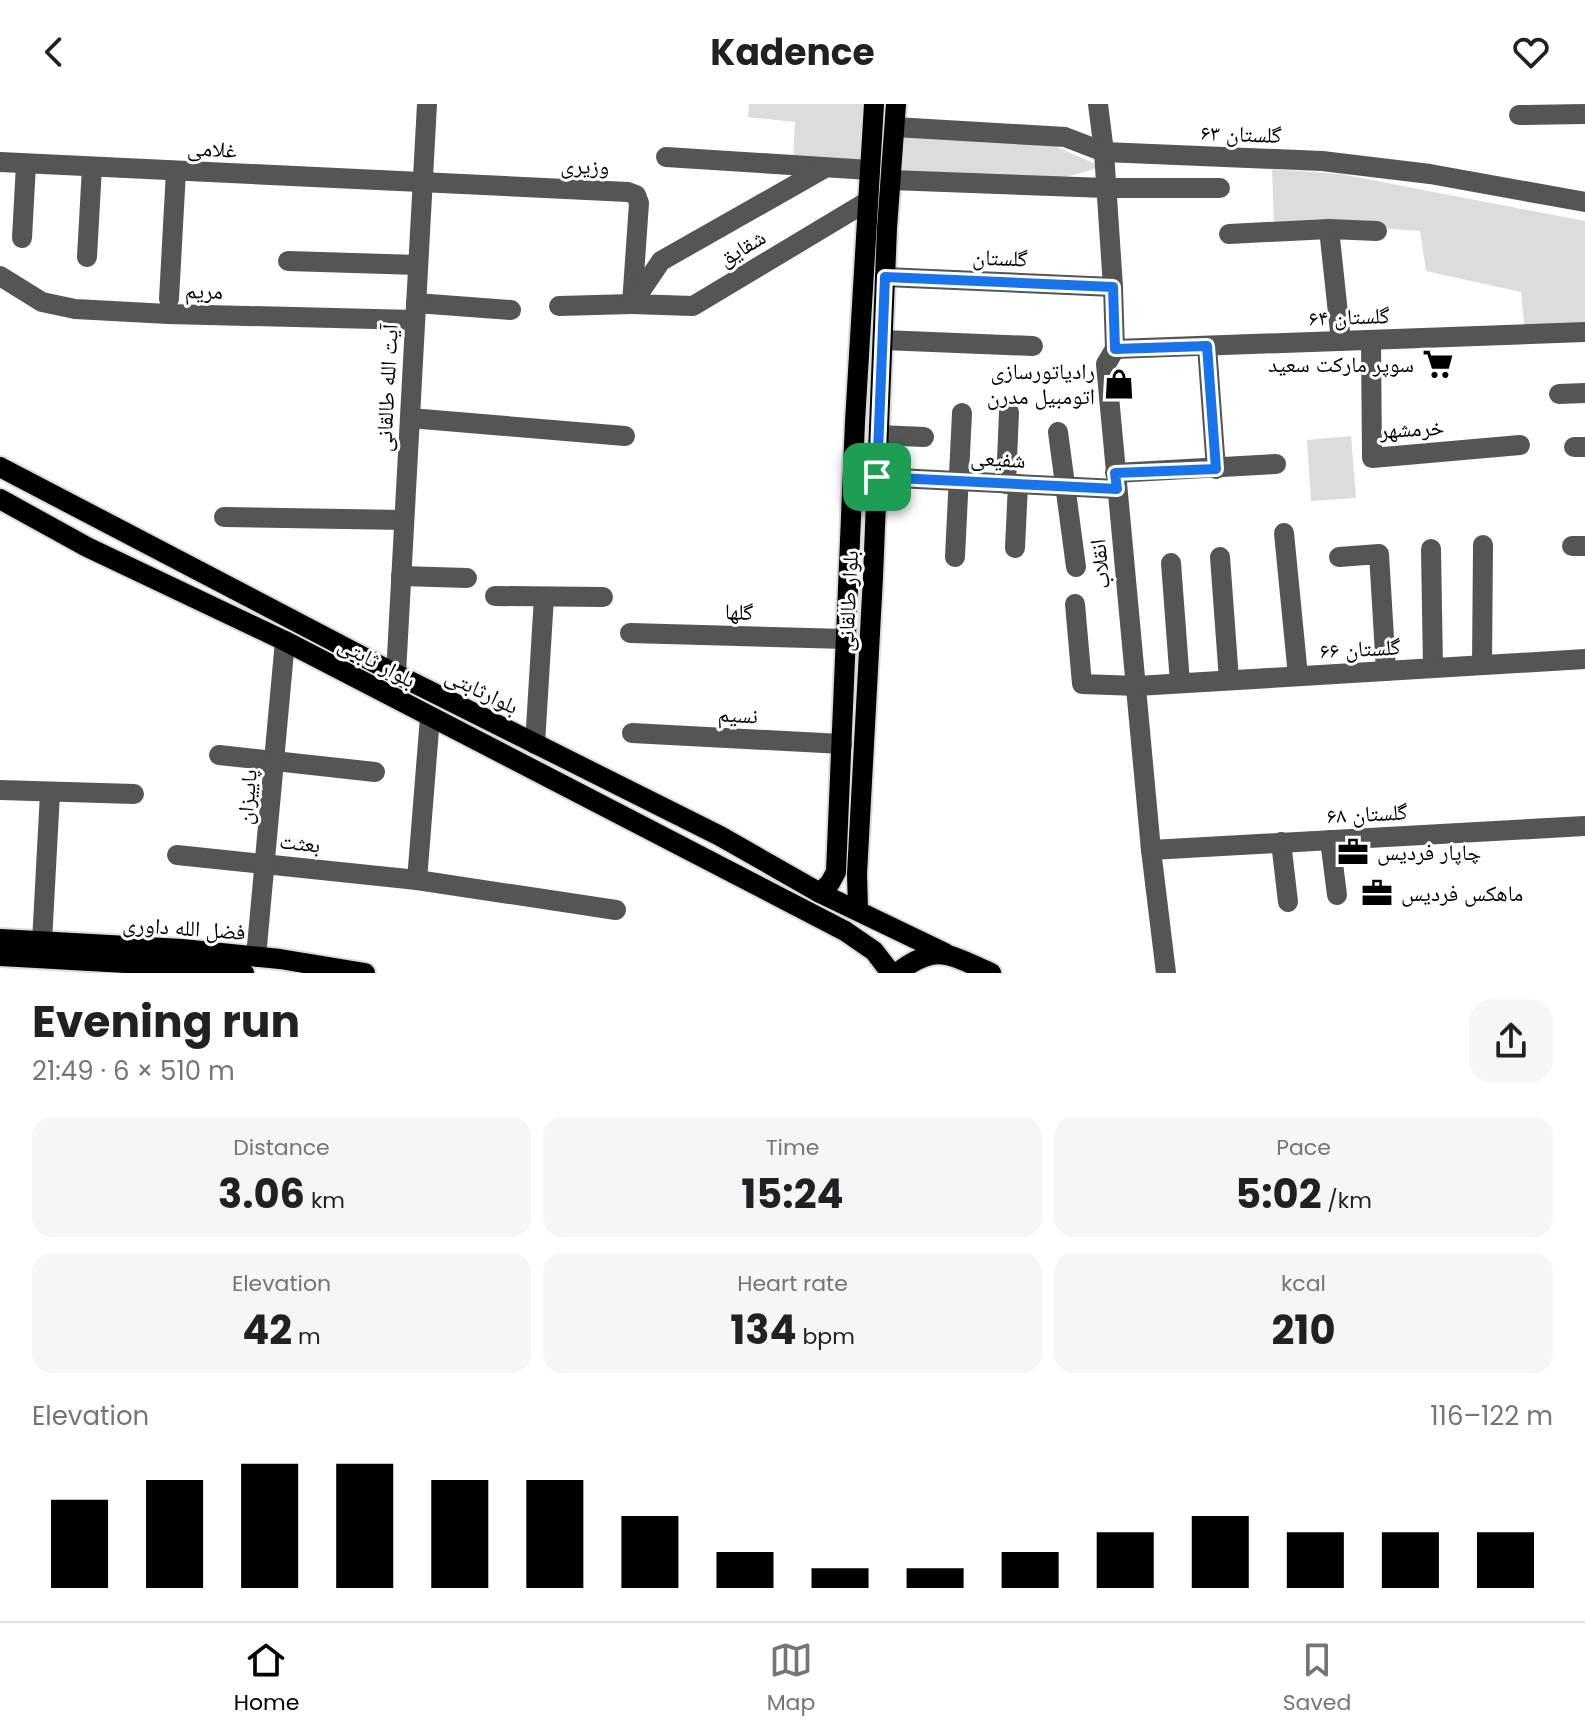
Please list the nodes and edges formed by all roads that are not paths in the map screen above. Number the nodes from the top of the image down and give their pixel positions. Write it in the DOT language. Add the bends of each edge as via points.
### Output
graph roads {
  1 [pos="427,104"];
  2 [pos="874,104"];
  3 [pos="896,104"];
  4 [pos="1098,104"];
  5 [pos="1551,109"];
  6 [pos="1585,114"];
  7 [pos="1519,115"];
  8 [pos="895,127"];
  9 [pos="1104,152"];
  10 [pos="666,157"];
  11 [pos="0,162"];
  12 [pos="26,164"];
  13 [pos="92,167"];
  14 [pos="823,169"];
  15 [pos="870,170"];
  16 [pos="176,171"];
  17 [pos="891,180"];
  18 [pos="422,184"];
  19 [pos="1106,188"];
  20 [pos="1220,188"];
  21 [pos="868,201"];
  22 [pos="1585,202"];
  23 [pos="1329,229"];
  24 [pos="1377,231"];
  25 [pos="1229,234"];
  26 [pos="22,238"];
  27 [pos="87,257"];
  28 [pos="288,261"];
  29 [pos="418,265"];
  30 [pos="0,276"];
  31 [pos="885,277"];
  32 [pos="1113,287"];
  33 [pos="169,299"];
  34 [pos="632,304"];
  35 [pos="559,306"];
  36 [pos="511,310"];
  37 [pos="415,312"];
  38 [pos="1585,332"];
  39 [pos="883,340"];
  40 [pos="1371,340"];
  41 [pos="1341,341"];
  42 [pos="1033,346"];
  43 [pos="1207,346"];
  44 [pos="1115,349"];
  45 [pos="1585,393"];
  46 [pos="1559,394"];
  47 [pos="1009,412"];
  48 [pos="962,413"];
  49 [pos="410,418"];
  50 [pos="1058,432"];
  51 [pos="879,435"];
  52 [pos="625,436"];
  53 [pos="924,437"];
  54 [pos="1520,445"];
  55 [pos="1276,464"];
  56 [pos="0,467"];
  57 [pos="1216,469"];
  58 [pos="877,477"];
  59 [pos="958,481"];
  60 [pos="1116,481"];
  61 [pos="1012,484"];
  62 [pos="1065,487"];
  63 [pos="54,496"];
  64 [pos="2,500"];
  65 [pos="224,517"];
  66 [pos="404,520"];
  67 [pos="127,533"];
  68 [pos="1284,533"];
  69 [pos="1483,545"];
  70 [pos="87,547"];
  71 [pos="1015,548"];
  72 [pos="1431,549"];
  73 [pos="955,557"];
  74 [pos="1220,557"];
  75 [pos="1339,557"];
  76 [pos="1171,563"];
  77 [pos="1076,567"];
  78 [pos="401,576"];
  79 [pos="467,578"];
  80 [pos="495,596"];
  81 [pos="544,597"];
  82 [pos="603,597"];
  83 [pos="1075,604"];
  84 [pos="630,633"];
  85 [pos="846,639"];
  86 [pos="285,641"];
  87 [pos="1585,659"];
  88 [pos="1482,665"];
  89 [pos="1433,668"];
  90 [pos="1386,671"];
  91 [pos="396,674"];
  92 [pos="1298,676"];
  93 [pos="1229,680"];
  94 [pos="1180,683"];
  95 [pos="1137,686"];
  96 [pos="430,717"];
  97 [pos="632,733"];
  98 [pos="842,744"];
  99 [pos="543,748"];
  100 [pos="219,755"];
  101 [pos="274,761"];
  102 [pos="522,763"];
  103 [pos="375,772"];
  104 [pos="541,774"];
  105 [pos="0,790"];
  106 [pos="50,793"];
  107 [pos="134,794"];
  108 [pos="1585,826"];
  109 [pos="1330,840"];
  110 [pos="1281,842"];
  111 [pos="1151,850"];
  112 [pos="177,855"];
  113 [pos="266,863"];
  114 [pos="836,872"];
  115 [pos="857,874"];
  116 [pos="417,880"];
  117 [pos="820,893"];
  118 [pos="1337,895"];
  119 [pos="1288,902"];
  120 [pos="858,909"];
  121 [pos="616,910"];
  122 [pos="0,939"];
  123 [pos="42,942"];
  124 [pos="945,953"];
  125 [pos="0,956"];
  126 [pos="180,963"];
  127 [pos="250,965"];
  128 [pos="126,968"];
  129 [pos="365,973"];
  130 [pos="894,973"];
  131 [pos="991,973"];
  132 [pos="1166,973"];
  1 -- 18 [label="street, آیت الله طالقانی"];
  2 -- 15 [label="main road, بلوار طالقانی"];
  3 -- 8 [label="main road, بلوار طالقانی"];
  4 -- 9 [label="street, انقلاب"];
  5 -- 6 [label="street"];
  5 -- 7 [label="street"];
  8 -- 9 [label="street, گلستان ۶۳" via="1065,137"];
  8 -- 17 [label="main road, بلوار طالقانی"];
  9 -- 19 [label="street, انقلاب"];
  9 -- 22 [label="street, گلستان ۶۳" via="1322,161"];
  10 -- 14 [label="street"];
  11 -- 12 [label="street, غلامی"];
  12 -- 13 [label="street, غلامی"];
  12 -- 26 [label="street"];
  13 -- 16 [label="street, غلامی"];
  13 -- 27 [label="street"];
  14 -- 15 [label="street"];
  14 -- 34 [label="street, شقایق" via="661,261"];
  15 -- 21 [label="main road, بلوار طالقانی"];
  16 -- 18 [label="street, غلامی"];
  16 -- 33 [label="street"];
  17 -- 19 [label="street"];
  17 -- 31 [label="main road, بلوار طالقانی"];
  18 -- 29 [label="street, آیت الله طالقانی"];
  18 -- 34 [label="street, وزیری" via="636,195"];
  19 -- 20 [label="street"];
  19 -- 32 [label="street, انقلاب"];
  21 -- 34 [label="street, شقایق" via="693,306"];
  21 -- 85 [label="main road, بلوار طالقانی"];
  23 -- 24 [label="street"];
  23 -- 25 [label="street"];
  23 -- 41 [label="street"];
  28 -- 29 [label="street"];
  29 -- 37 [label="street, آیت الله طالقانی"];
  30 -- 37 [label="street, مریم" via="42,302 75,309 168,314"];
  31 -- 32 [label="street, گلستان"];
  31 -- 39 [label="main road, بلوار طالقانی"];
  32 -- 44 [label="street, انقلاب"];
  34 -- 35 [label="street, شقایق"];
  36 -- 37 [label="street, مریم"];
  37 -- 49 [label="street, آیت الله طالقانی"];
  38 -- 40 [label="street, گلستان ۶۴"];
  39 -- 42 [label="street"];
  39 -- 51 [label="main road, بلوار طالقانی"];
  40 -- 41 [label="street, گلستان ۶۴"];
  40 -- 54 [label="street, خرمشهر" via="1372,458"];
  41 -- 43 [label="street, گلستان ۶۴"];
  43 -- 44 [label="street, گلستان ۶۴"];
  43 -- 57 [label="street"];
  44 -- 60 [label="street, انقلاب" via="1106,364"];
  45 -- 46 [label="street"];
  47 -- 61 [label="street"];
  48 -- 59 [label="street"];
  49 -- 52 [label="street"];
  49 -- 66 [label="street, آیت الله طالقانی"];
  50 -- 62 [label="street"];
  51 -- 53 [label="street"];
  51 -- 58 [label="main road, بلوار طالقانی"];
  55 -- 57 [label="street, شفیعی"];
  56 -- 63 [label="main road, بلوارثابتی"];
  57 -- 60 [label="street, شفیعی"];
  58 -- 59 [label="street, شفیعی"];
  58 -- 115 [label="main road, بلوار طالقانی"];
  59 -- 61 [label="street, شفیعی"];
  59 -- 73 [label="street"];
  60 -- 62 [label="street, شفیعی"];
  60 -- 95 [label="street, انقلاب"];
  61 -- 62 [label="street, شفیعی"];
  61 -- 71 [label="street"];
  62 -- 77 [label="street"];
  63 -- 64 [label="main road" via="61,512 51,519"];
  63 -- 67 [label="main road, بلوارثابتی"];
  64 -- 70 [label="main road, بلوار ثابتی"];
  65 -- 66 [label="street"];
  66 -- 78 [label="street, آیت الله طالقانی"];
  67 -- 70 [label="main road" via="79,519 72,531"];
  67 -- 91 [label="main road, بلوارثابتی"];
  68 -- 92 [label="street"];
  69 -- 88 [label="street"];
  70 -- 86 [label="main road, بلوار ثابتی"];
  72 -- 89 [label="street"];
  74 -- 93 [label="street"];
  75 -- 90 [label="street" via="1379,554"];
  76 -- 94 [label="street"];
  78 -- 79 [label="street"];
  78 -- 91 [label="street, آیت الله طالقانی"];
  80 -- 81 [label="street"];
  81 -- 82 [label="street"];
  81 -- 99 [label="street"];
  83 -- 95 [label="street, گلستان ۶۶" via="1082,684"];
  84 -- 85 [label="street, گلها"];
  85 -- 98 [label="main road, بلوار طالقانی"];
  86 -- 96 [label="main road, بلوار ثابتی"];
  86 -- 101 [label="street, پاییزان"];
  87 -- 88 [label="street, گلستان ۶۶"];
  88 -- 89 [label="street, گلستان ۶۶"];
  89 -- 90 [label="street, گلستان ۶۶"];
  90 -- 92 [label="street, گلستان ۶۶"];
  91 -- 99 [label="main road, بلوارثابتی"];
  92 -- 93 [label="street, گلستان ۶۶"];
  93 -- 94 [label="street, گلستان ۶۶"];
  94 -- 95 [label="street, گلستان ۶۶"];
  95 -- 111 [label="street, انقلاب"];
  96 -- 102 [label="main road, بلوار ثابتی"];
  96 -- 116 [label="street"];
  97 -- 98 [label="street, نسیم"];
  98 -- 114 [label="main road, بلوار طالقانی"];
  99 -- 102 [label="main road"];
  99 -- 104 [label="main road"];
  99 -- 117 [label="main road, بلوارثابتی" via="720,836"];
  100 -- 101 [label="street"];
  101 -- 103 [label="street"];
  101 -- 113 [label="street, پاییزان"];
  102 -- 104 [label="main road, بلوار ثابتی"];
  104 -- 130 [label="main road, بلوار ثابتی" via="845,931"];
  105 -- 106 [label="street"];
  106 -- 107 [label="street"];
  106 -- 123 [label="street"];
  108 -- 109 [label="street, گلستان ۶۸"];
  109 -- 110 [label="street, گلستان ۶۸"];
  109 -- 118 [label="street"];
  110 -- 111 [label="street, گلستان ۶۸"];
  110 -- 119 [label="street"];
  111 -- 132 [label="street, انقلاب"];
  112 -- 113 [label="street, بعثت"];
  113 -- 116 [label="street, بعثت"];
  113 -- 127 [label="street, پاییزان"];
  114 -- 115 [label="main road" via="846,880"];
  114 -- 117 [label="main road"];
  115 -- 120 [label="main road, بلوار طالقانی"];
  116 -- 121 [label="street, بعثت"];
  117 -- 120 [label="main road, بلوارثابتی"];
  120 -- 124 [label="main road, بلوارثابتی"];
  122 -- 123 [label="main road, فضل الله داوری"];
  123 -- 126 [label="main road, فضل الله داوری"];
  124 -- 130 [label="main road" via="913,961"];
  124 -- 131 [label="main road, بلوارثابتی"];
  125 -- 128 [label="main road, فضل الله داوری"];
  126 -- 127 [label="main road, فضل الله داوری"];
  126 -- 128 [label="main road, فضل الله داوری"];
  127 -- 129 [label="main road, فضل الله داوری"];
}
